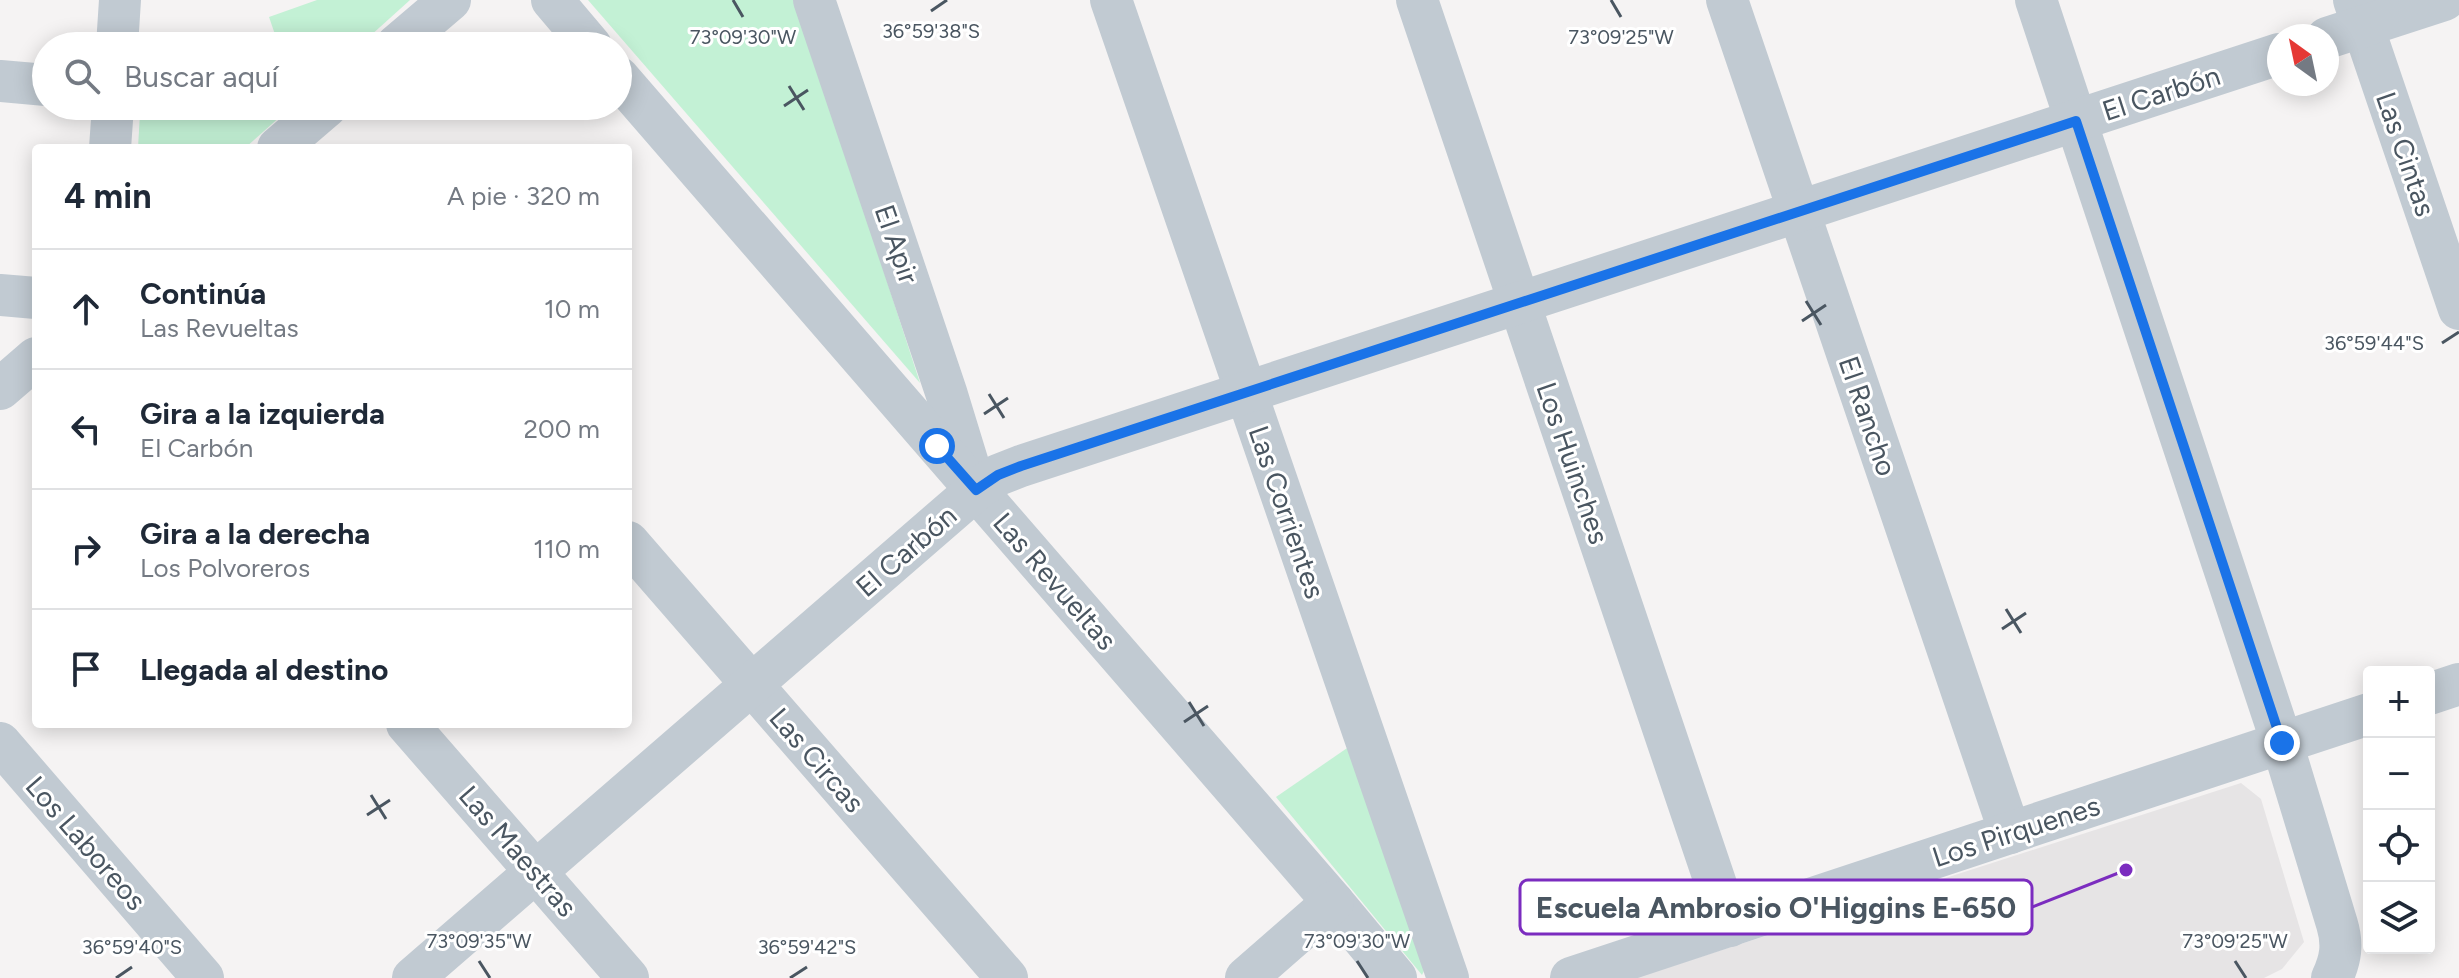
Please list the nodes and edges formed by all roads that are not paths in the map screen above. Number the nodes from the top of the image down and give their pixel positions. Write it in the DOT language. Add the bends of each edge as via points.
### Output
graph roads {
  1 [pos="120,0"];
  2 [pos="450,0"];
  3 [pos="552,0"];
  4 [pos="814,0"];
  5 [pos="1111,0"];
  6 [pos="1417,0"];
  7 [pos="1727,0"];
  8 [pos="2036,0"];
  9 [pos="2444,0"];
  10 [pos="2348,22"];
  11 [pos="118,32"];
  12 [pos="412,32"];
  13 [pos="579,32"];
  14 [pos="2267,58"];
  15 [pos="0,81"];
  16 [pos="32,84"];
  17 [pos="632,93"];
  18 [pos="112,120"];
  19 [pos="312,120"];
  20 [pos="2076,121"];
  21 [pos="110,144"];
  22 [pos="285,144"];
  23 [pos="1799,212"];
  24 [pos="0,295"];
  25 [pos="32,298"];
  26 [pos="1519,303"];
  27 [pos="2459,309"];
  28 [pos="32,361"];
  29 [pos="0,389"];
  30 [pos="1246,393"];
  31 [pos="976,490"];
  32 [pos="632,547"];
  33 [pos="752,684"];
  34 [pos="2459,684"];
  35 [pos="2435,692"];
  36 [pos="2363,716"];
  37 [pos="410,728"];
  38 [pos="0,743"];
  39 [pos="2282,743"];
  40 [pos="2010,833"];
  41 [pos="536,872"];
  42 [pos="1333,902"];
  43 [pos="1730,926"];
  44 [pos="2335,971"];
  45 [pos="203,978"];
  46 [pos="413,978"];
  47 [pos="628,978"];
  48 [pos="1007,978"];
  49 [pos="1246,978"];
  50 [pos="1396,978"];
  51 [pos="1448,978"];
  52 [pos="1571,978"];
  1 -- 11 [label="street"];
  2 -- 12 [label="street"];
  3 -- 13 [label="street"];
  4 -- 31 [label="street, El Apir"];
  5 -- 30 [label="street, Las Corrientes"];
  6 -- 26 [label="street, Los Huinches"];
  7 -- 23 [label="street, El Rancho"];
  8 -- 20 [label="street"];
  9 -- 10 [label="street"];
  10 -- 27 [label="street, Las Cintas"];
  14 -- 20 [label="street, El Carbón"];
  15 -- 16 [label="street"];
  17 -- 31 [label="street, Las Revueltas"];
  18 -- 21 [label="street"];
  19 -- 22 [label="street"];
  20 -- 23 [label="street, El Carbón"];
  20 -- 39 [label="street"];
  23 -- 26 [label="street, El Carbón"];
  23 -- 40 [label="street, El Rancho"];
  24 -- 25 [label="street"];
  26 -- 30 [label="street, El Carbón"];
  26 -- 43 [label="street, Los Huinches"];
  28 -- 29 [label="street"];
  30 -- 31 [label="street, El Carbón" via="1021,466"];
  30 -- 51 [label="street, Las Corrientes"];
  31 -- 33 [label="street, El Carbón"];
  31 -- 42 [label="street, Las Revueltas"];
  32 -- 33 [label="street, Las Circas"];
  33 -- 41 [label="street, El Carbón"];
  33 -- 48 [label="street, Las Circas"];
  34 -- 35 [label="street"];
  36 -- 39 [label="street, Los Pirquenes"];
  37 -- 41 [label="street, Las Maestras"];
  38 -- 45 [label="street, Los Laboreos"];
  39 -- 40 [label="street, Los Pirquenes"];
  39 -- 44 [label="street" via="2341,937"];
  40 -- 43 [label="street, Los Pirquenes"];
  41 -- 46 [label="street, El Carbón"];
  41 -- 47 [label="street, Las Maestras"];
  42 -- 49 [label="street"];
  42 -- 50 [label="street, Las Revueltas"];
  43 -- 52 [label="street, Los Pirquenes"];
}
